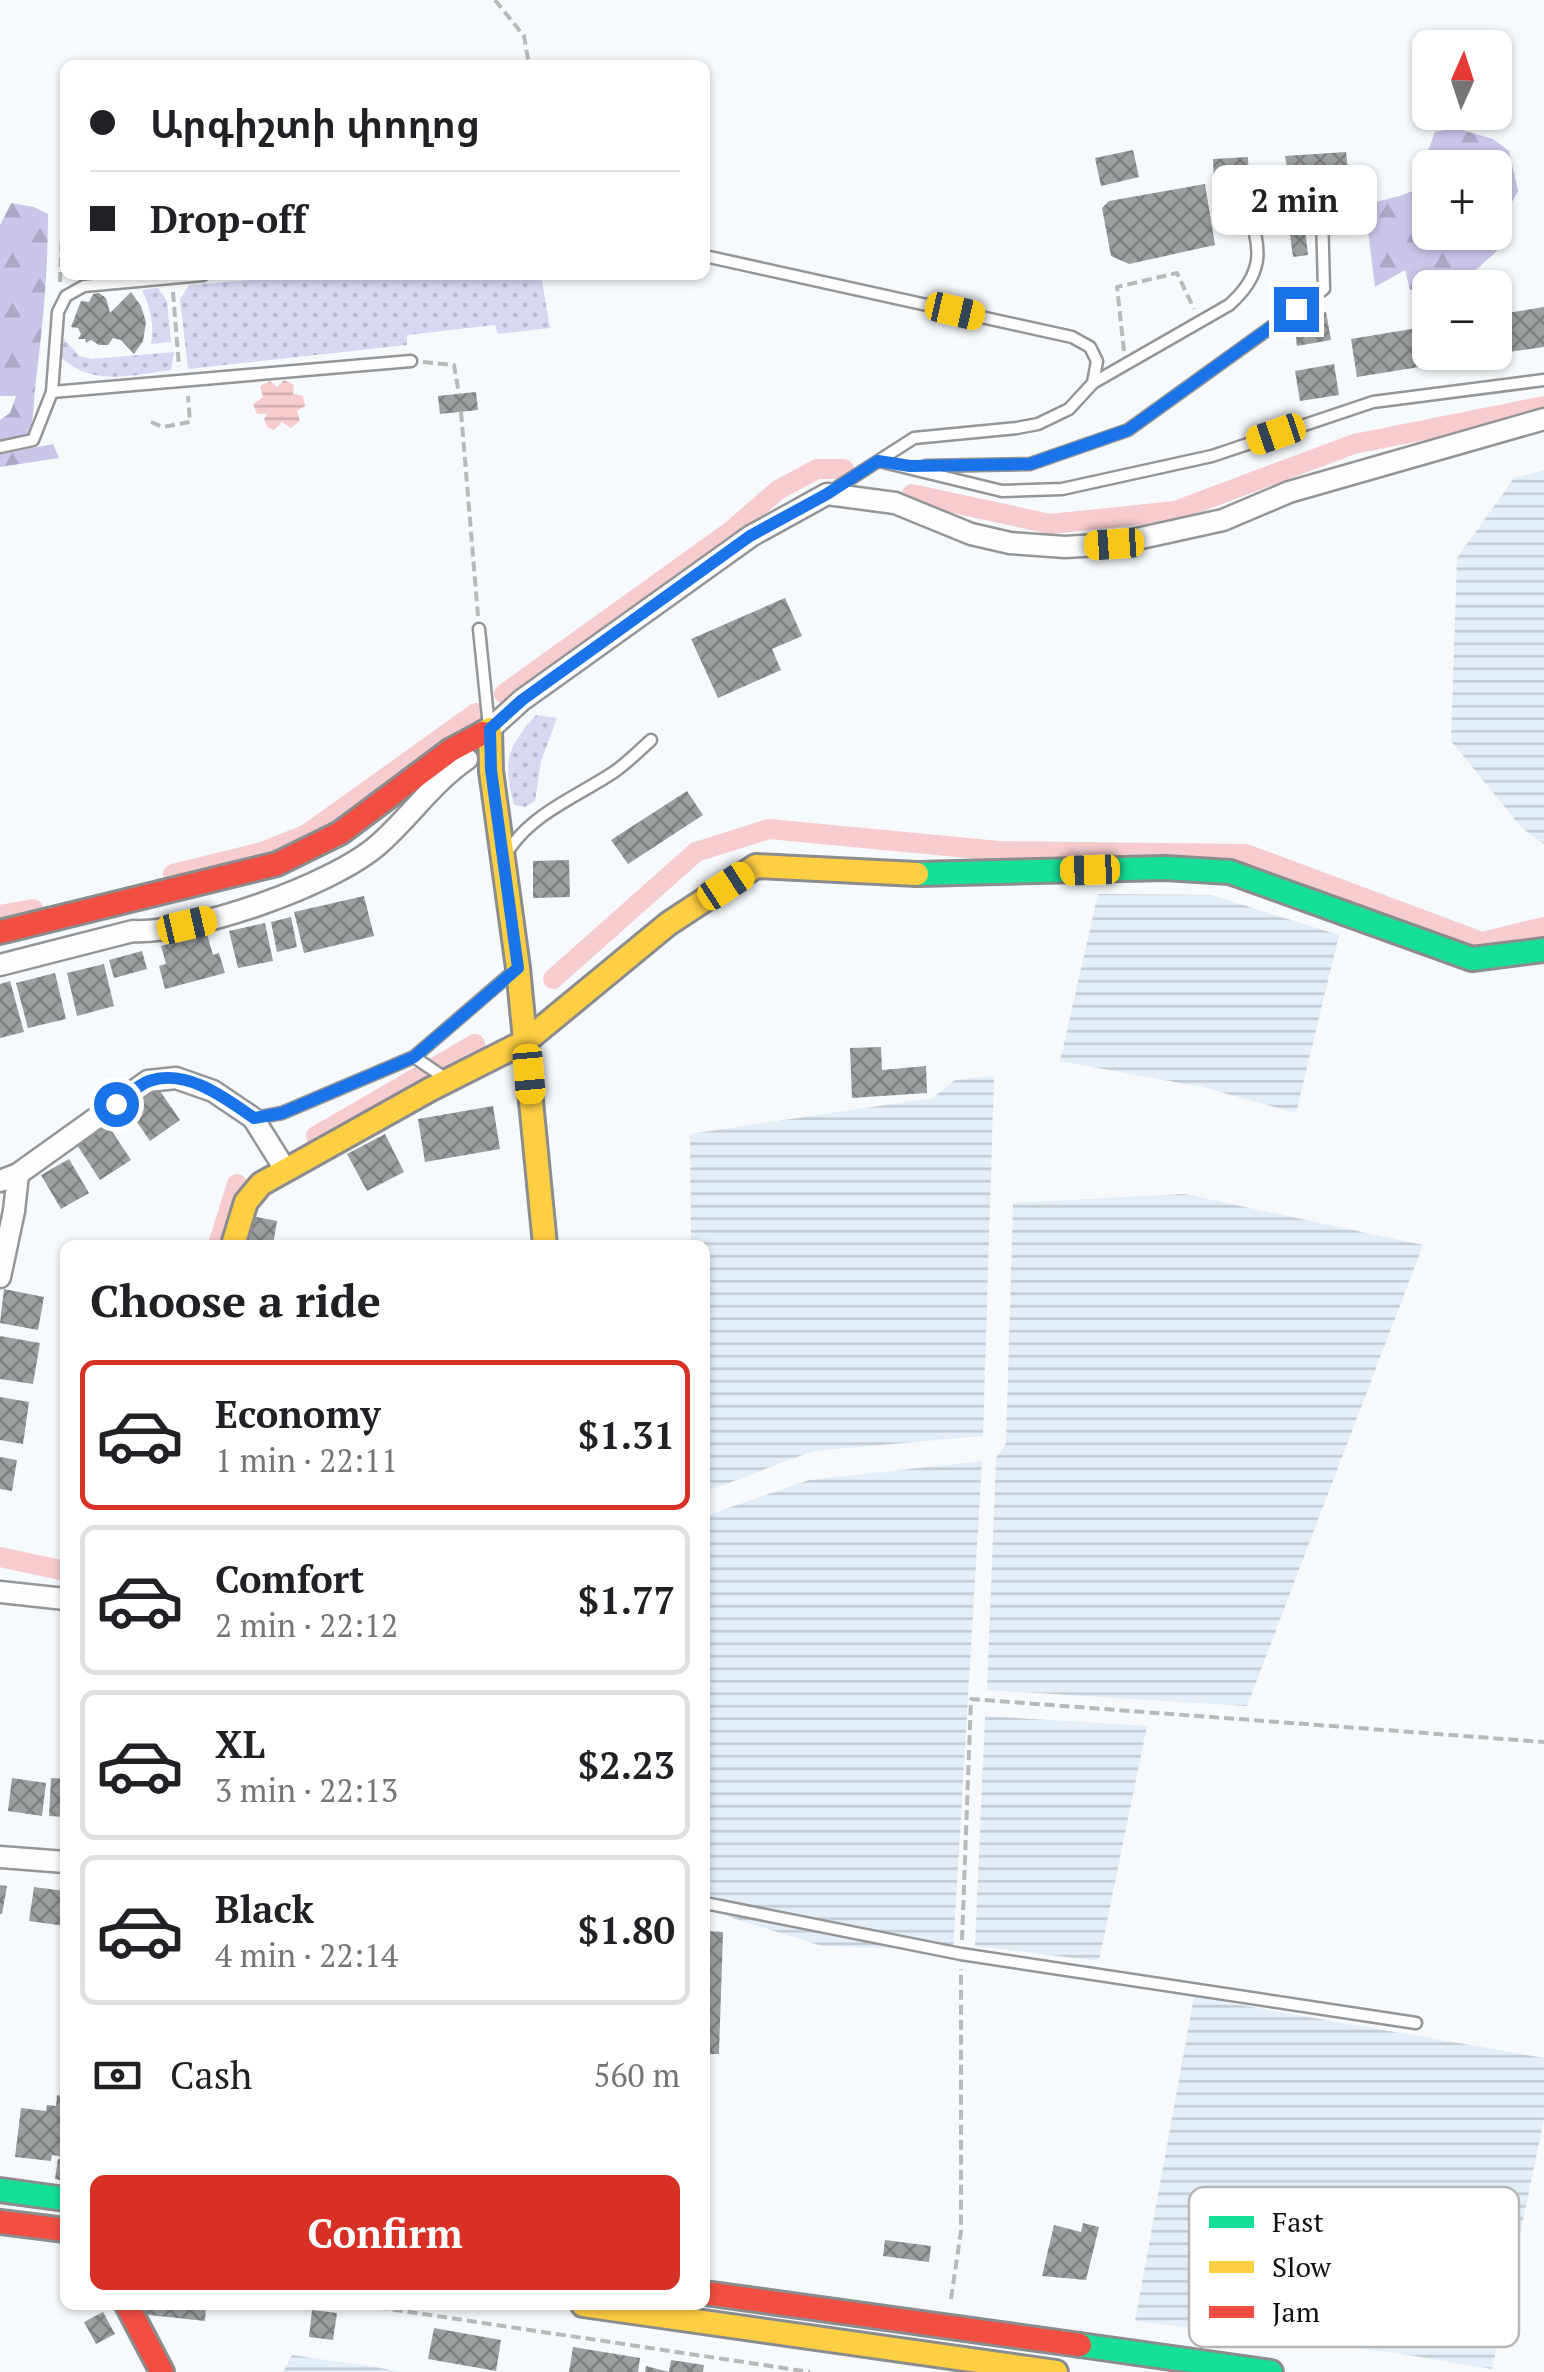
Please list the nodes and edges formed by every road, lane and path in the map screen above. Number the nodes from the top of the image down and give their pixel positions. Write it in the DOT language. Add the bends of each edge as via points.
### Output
graph roads {
  1 [pos="495,0"];
  2 [pos="528,60"];
  3 [pos="1247,210"];
  4 [pos="1322,214"];
  5 [pos="710,257"];
  6 [pos="60,280"];
  7 [pos="150,280"];
  8 [pos="172,280"];
  9 [pos="66,296"];
  10 [pos="1200,322"];
  11 [pos="179,361"];
  12 [pos="411,361"];
  13 [pos="1125,364"];
  14 [pos="1544,380"];
  15 [pos="186,382"];
  16 [pos="1093,383"];
  17 [pos="52,392"];
  18 [pos="458,394"];
  19 [pos="461,412"];
  20 [pos="1544,419"];
  21 [pos="152,422"];
  22 [pos="0,448"];
  23 [pos="878,461"];
  24 [pos="910,466"];
  25 [pos="827,494"];
  26 [pos="478,624"];
  27 [pos="490,729"];
  28 [pos="651,740"];
  29 [pos="441,757"];
  30 [pos="467,760"];
  31 [pos="491,770"];
  32 [pos="503,857"];
  33 [pos="0,932"];
  34 [pos="1544,950"];
  35 [pos="0,965"];
  36 [pos="518,968"];
  37 [pos="526,1040"];
  38 [pos="416,1058"];
  39 [pos="444,1078"];
  40 [pos="254,1118"];
  41 [pos="284,1169"];
  42 [pos="9,1177"];
  43 [pos="235,1240"];
  44 [pos="545,1240"];
  45 [pos="0,1277"];
  46 [pos="0,1592"];
  47 [pos="60,1598"];
  48 [pos="1544,1742"];
  49 [pos="0,1857"];
  50 [pos="60,1862"];
  51 [pos="710,1904"];
  52 [pos="962,1954"];
  53 [pos="1416,2023"];
  54 [pos="0,2190"];
  55 [pos="60,2198"];
  56 [pos="0,2222"];
  57 [pos="60,2229"];
  58 [pos="710,2294"];
  59 [pos="785,2304"];
  60 [pos="130,2310"];
  61 [pos="396,2310"];
  62 [pos="617,2310"];
  63 [pos="947,2327"];
  64 [pos="781,2334"];
  65 [pos="162,2372"];
  66 [pos="810,2372"];
  67 [pos="1056,2372"];
  68 [pos="1271,2372"];
  1 -- 2 [label="path" via="524,36"];
  3 -- 10 [label="lane" via="1258,252 1247,289"];
  4 -- 24 [label="lane" via="1324,288 1128,430 1030,464"];
  5 -- 16 [label="lane" via="1072,337 1090,347 1097,362"];
  6 -- 9 [label="path"];
  7 -- 9 [label="lane" via="84,286"];
  8 -- 11 [label="path"];
  9 -- 17 [label="lane" via="58,312"];
  10 -- 13 [label="lane"];
  10 -- 13 [label="path" via="1178,273 1117,287"];
  12 -- 15 [label="lane"];
  12 -- 18 [label="path" via="454,365"];
  13 -- 16 [label="lane"];
  14 -- 24 [label="lane" via="1373,402 1212,456 1062,489 1002,491"];
  15 -- 17 [label="lane"];
  15 -- 21 [label="path" via="190,422"];
  16 -- 23 [label="lane" via="1069,410 1038,424 914,438"];
  17 -- 22 [label="lane" via="34,440"];
  19 -- 26 [label="path"];
  20 -- 25 [label="street" via="1288,492 1223,520 1114,544 1010,544 895,503"];
  23 -- 24 [label="lane"];
  23 -- 25 [label="lane"];
  25 -- 27 [label="street" via="750,536"];
  26 -- 27 [label="lane"];
  27 -- 29 [label="main road"];
  27 -- 31 [label="main road"];
  28 -- 32 [label="lane" via="522,831"];
  29 -- 30 [label="street"];
  29 -- 33 [label="main road" via="340,833 277,864"];
  30 -- 31 [label="street"];
  30 -- 35 [label="street" via="377,846 320,880 220,917"];
  31 -- 32 [label="main road"];
  32 -- 36 [label="main road"];
  34 -- 37 [label="main road" via="1472,959 1230,872 888,874 756,866 668,924"];
  36 -- 37 [label="main road"];
  36 -- 38 [label="lane"];
  37 -- 39 [label="main road"];
  37 -- 44 [label="main road"];
  38 -- 39 [label="lane"];
  38 -- 40 [label="lane" via="282,1113"];
  39 -- 41 [label="main road"];
  40 -- 41 [label="street"];
  40 -- 42 [label="street" via="213,1091 176,1078 148,1081"];
  41 -- 43 [label="main road" via="246,1202"];
  42 -- 45 [label="street"];
  46 -- 47 [label="street"];
  48 -- 52 [label="path" via="971,1699"];
  49 -- 50 [label="street"];
  51 -- 52 [label="lane"];
  52 -- 53 [label="lane"];
  52 -- 63 [label="path" via="961,2231"];
  54 -- 55 [label="main road"];
  56 -- 57 [label="main road"];
  58 -- 59 [label="main road"];
  59 -- 63 [label="main road"];
  59 -- 64 [label="main road"];
  60 -- 65 [label="main road"];
  61 -- 66 [label="path"];
  62 -- 64 [label="main road"];
  63 -- 68 [label="main road"];
  64 -- 67 [label="main road"];
}
